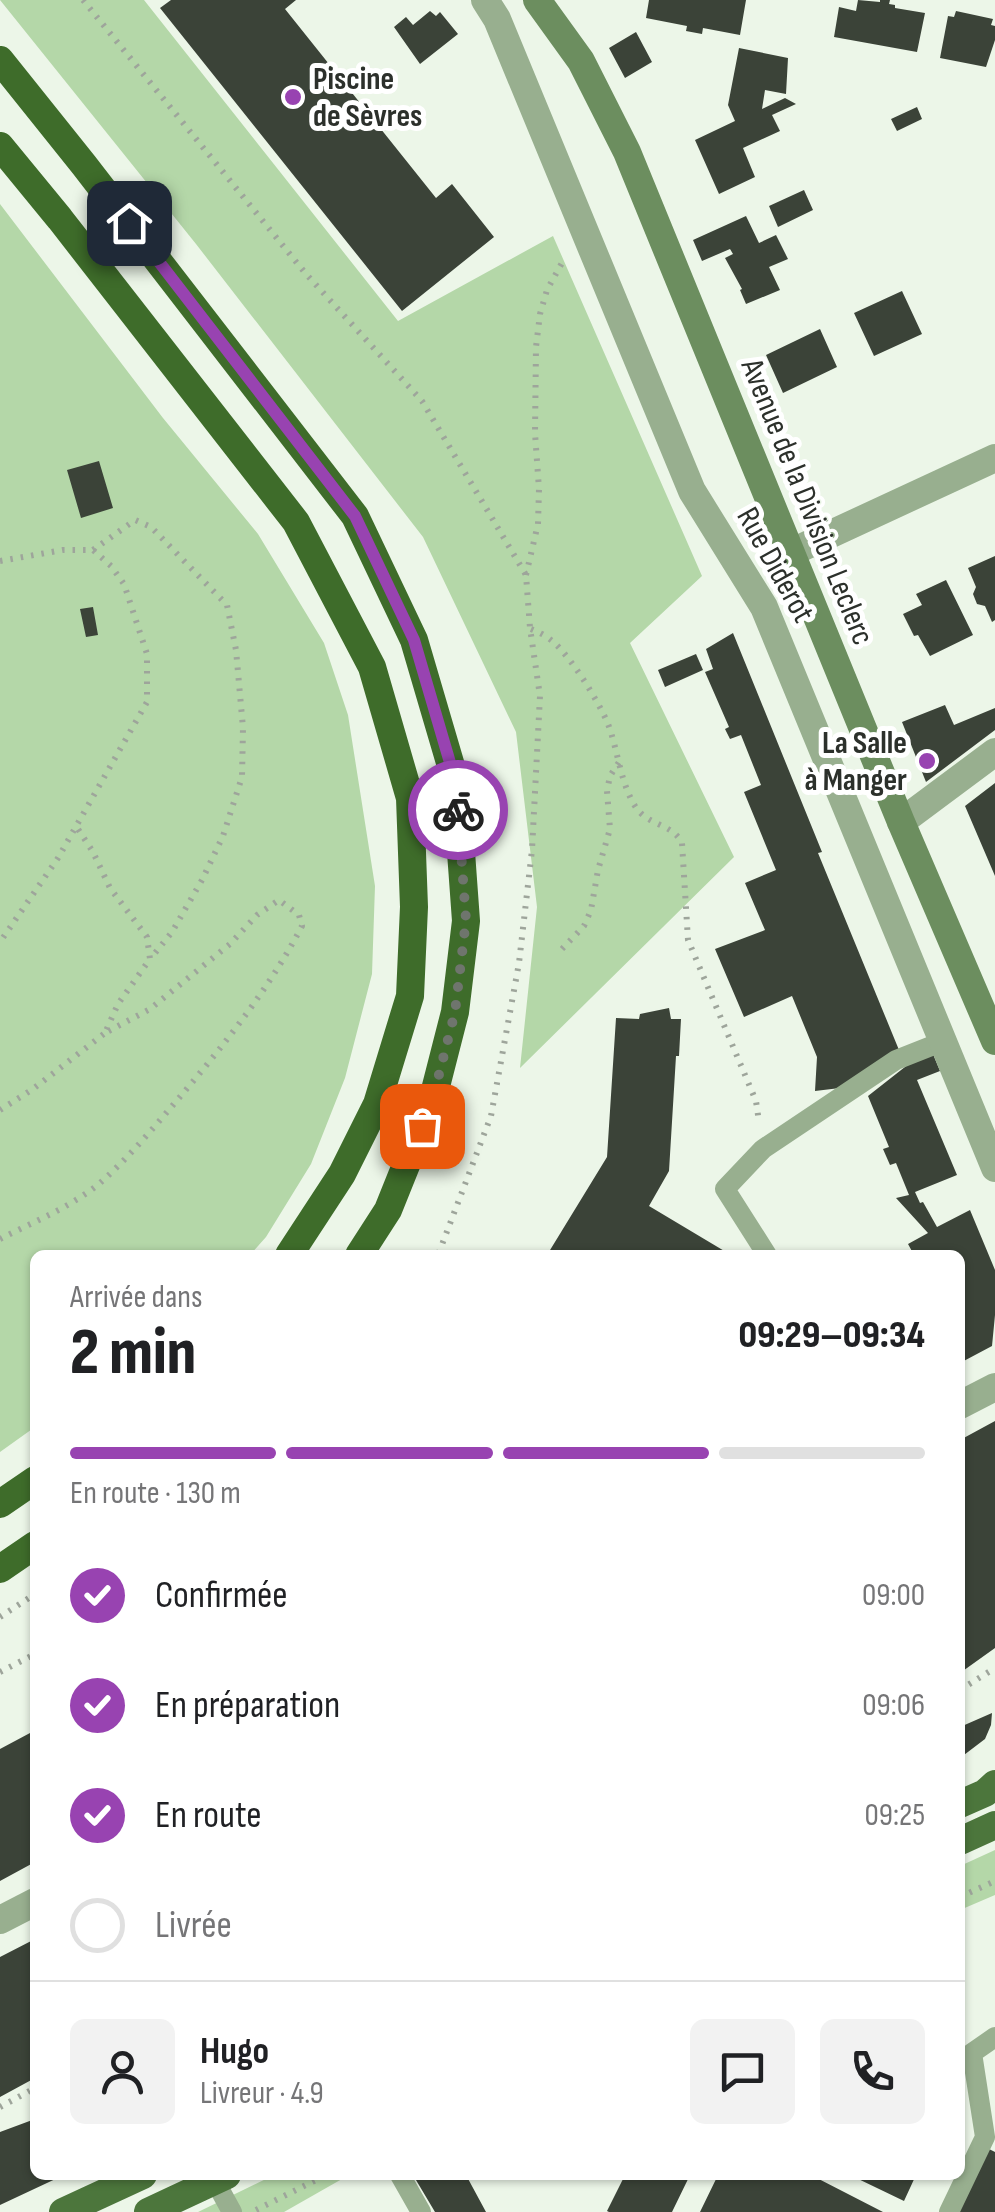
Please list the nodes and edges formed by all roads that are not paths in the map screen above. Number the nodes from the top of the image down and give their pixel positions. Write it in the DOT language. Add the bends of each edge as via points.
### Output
graph roads {
  1 [pos="485,0"];
  2 [pos="537,0"];
  3 [pos="0,60"];
  4 [pos="0,146"];
  5 [pos="995,458"];
  6 [pos="790,553"];
  7 [pos="995,752"];
  8 [pos="900,822"];
  9 [pos="944,1041"];
  10 [pos="995,1041"];
  11 [pos="995,1168"];
  12 [pos="292,1250"];
  13 [pos="363,1250"];
  14 [pos="765,1250"];
  15 [pos="995,1387"];
  16 [pos="965,1403"];
  17 [pos="30,1483"];
  18 [pos="0,1504"];
  19 [pos="30,1548"];
  20 [pos="0,1569"];
  21 [pos="995,1784"];
  22 [pos="965,1802"];
  23 [pos="995,1825"];
  24 [pos="965,1839"];
  25 [pos="30,1905"];
  26 [pos="0,1920"];
  27 [pos="995,2036"];
  28 [pos="965,2179"];
  29 [pos="132,2180"];
  30 [pos="217,2180"];
  31 [pos="222,2180"];
  32 [pos="403,2180"];
  33 [pos="964,2180"];
  34 [pos="149,2211"];
  35 [pos="63,2212"];
  36 [pos="232,2212"];
  37 [pos="421,2212"];
  38 [pos="949,2212"];
  1 -- 9 [label="street, Rue Diderot" via="692,491 764,607"];
  2 -- 6 [label="main road, Avenue de la Division Leclerc" via="581,61 627,152"];
  3 -- 13 [label="highway" via="355,516 414,640 456,783 466,920 455,1012 433,1098 388,1210"];
  4 -- 12 [label="highway" via="296,522 372,667 410,798 410,996 377,1104"];
  5 -- 6 [label="street"];
  6 -- 8 [label="main road, Avenue de la Division Leclerc"];
  7 -- 8 [label="street"];
  8 -- 10 [label="main road, Avenue de la Division Leclerc"];
  9 -- 11 [label="street, Rue Diderot"];
  9 -- 14 [label="lane" via="896,1060 763,1148 726,1188"];
  15 -- 16 [label="street"];
  17 -- 18 [label="highway"];
  19 -- 20 [label="highway"];
  21 -- 22 [label="main road"];
  23 -- 24 [label="main road"];
  25 -- 26 [label="street"];
  27 -- 28 [label="lane" via="972,2053 985,2137"];
  29 -- 35 [label="main road"];
  30 -- 34 [label="main road"];
  31 -- 36 [label="lane"];
  32 -- 37 [label="lane"];
  33 -- 38 [label="lane"];
}
